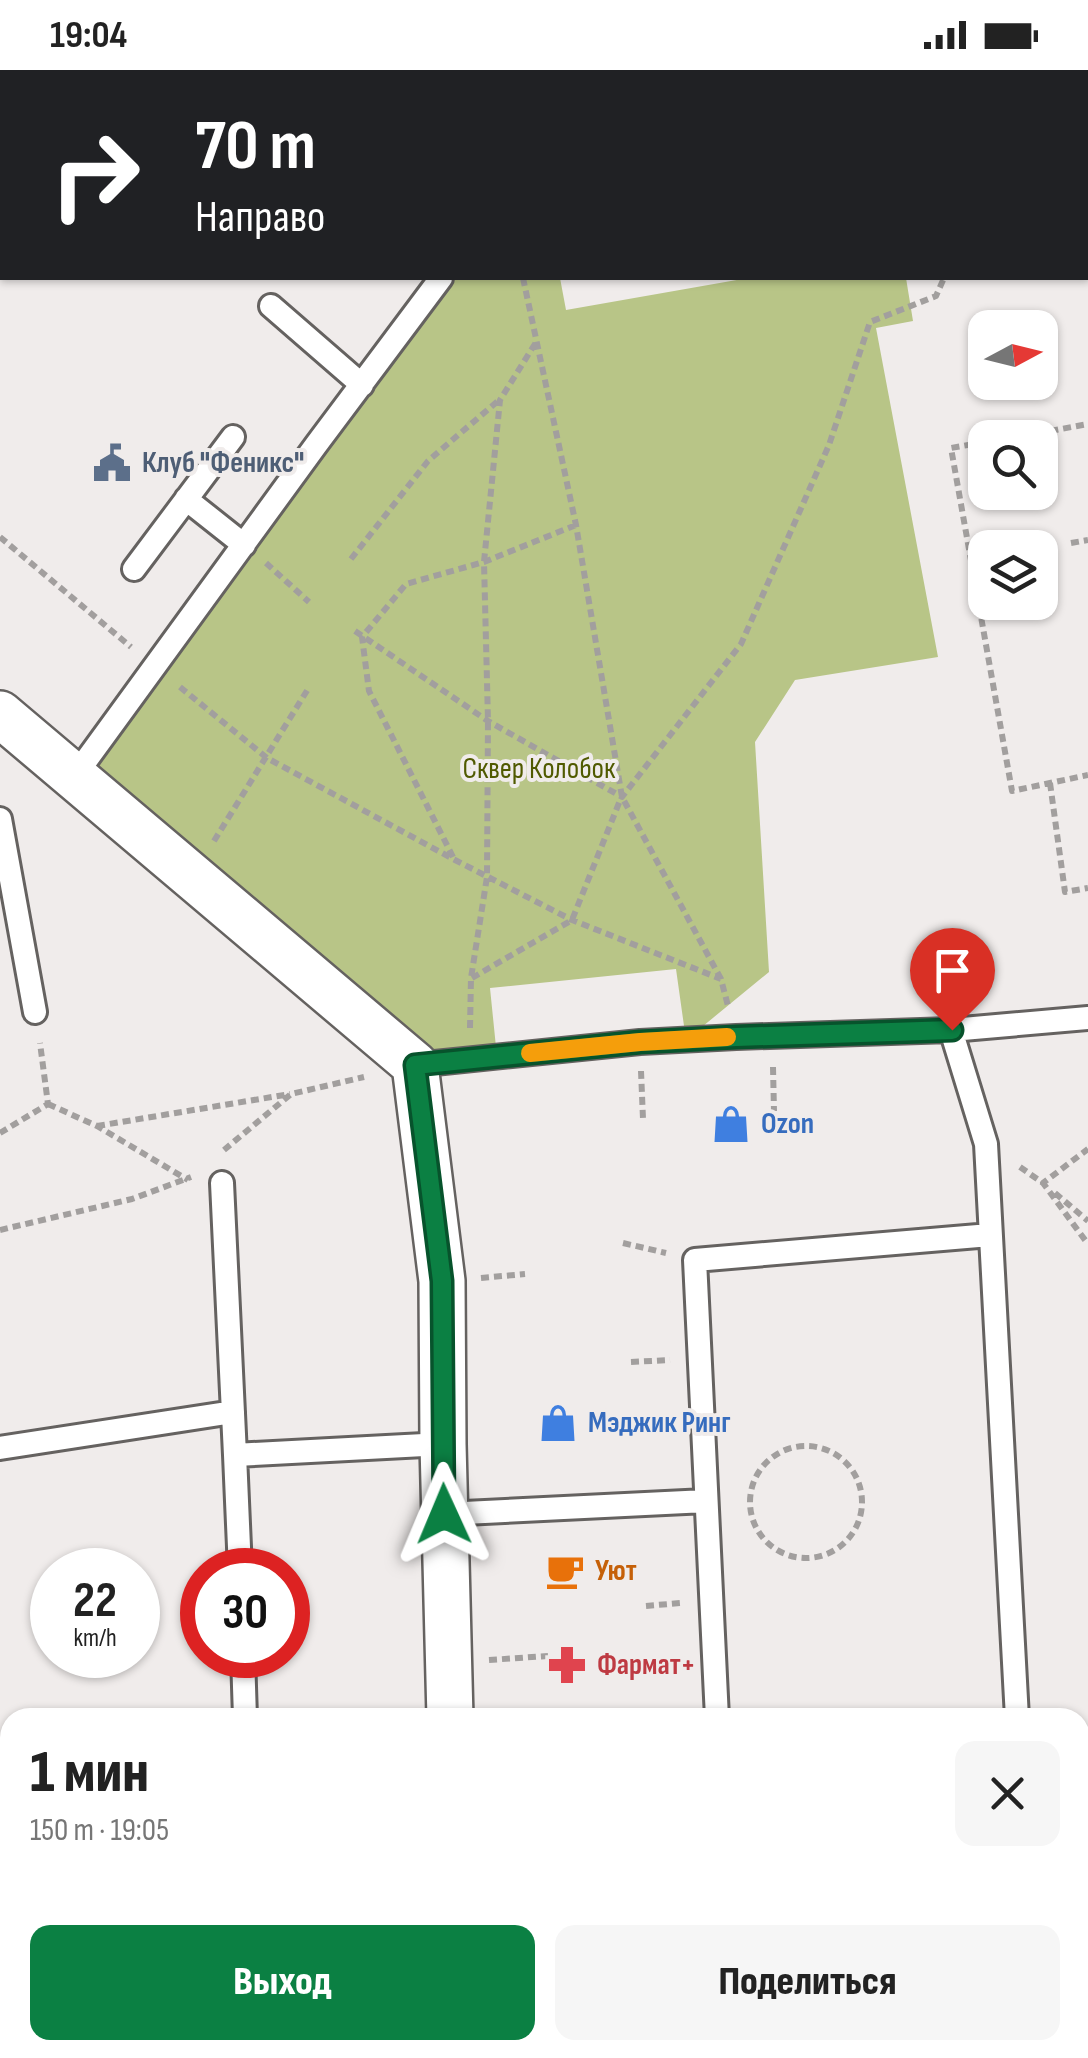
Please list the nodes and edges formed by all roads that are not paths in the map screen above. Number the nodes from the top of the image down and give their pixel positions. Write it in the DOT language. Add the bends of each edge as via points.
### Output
graph roads {
  1 [pos="440,280"];
  2 [pos="272,306"];
  3 [pos="362,384"];
  4 [pos="233,436"];
  5 [pos="186,499"];
  6 [pos="244,545"];
  7 [pos="134,569"];
  8 [pos="0,714"];
  9 [pos="74,777"];
  10 [pos="0,819"];
  11 [pos="36,1012"];
  12 [pos="1088,1018"];
  13 [pos="952,1030"];
  14 [pos="415,1065"];
  15 [pos="222,1183"];
  16 [pos="990,1235"];
  17 [pos="233,1412"];
  18 [pos="443,1444"];
  19 [pos="0,1448"];
  20 [pos="234,1455"];
  21 [pos="706,1501"];
  22 [pos="444,1514"];
  23 [pos="239,1548"];
  24 [pos="244,1678"];
  25 [pos="246,1708"];
  26 [pos="449,1708"];
  27 [pos="716,1708"];
  28 [pos="1016,1708"];
  1 -- 3 [label="lane"];
  2 -- 3 [label="lane"];
  3 -- 6 [label="lane"];
  4 -- 5 [label="lane"];
  5 -- 6 [label="lane"];
  5 -- 7 [label="lane"];
  6 -- 9 [label="lane"];
  8 -- 9 [label="street"];
  9 -- 14 [label="street"];
  10 -- 11 [label="lane"];
  12 -- 13 [label="lane"];
  13 -- 14 [label="lane" via="640,1042"];
  13 -- 16 [label="lane" via="986,1144"];
  14 -- 18 [label="street" via="442,1281"];
  15 -- 17 [label="lane"];
  16 -- 21 [label="lane" via="695,1260"];
  16 -- 28 [label="lane"];
  17 -- 19 [label="lane"];
  17 -- 20 [label="lane"];
  18 -- 20 [label="lane"];
  18 -- 22 [label="street"];
  20 -- 23 [label="lane"];
  21 -- 22 [label="lane"];
  21 -- 27 [label="lane"];
  22 -- 26 [label="street"];
  24 -- 25 [label="lane"];
}
